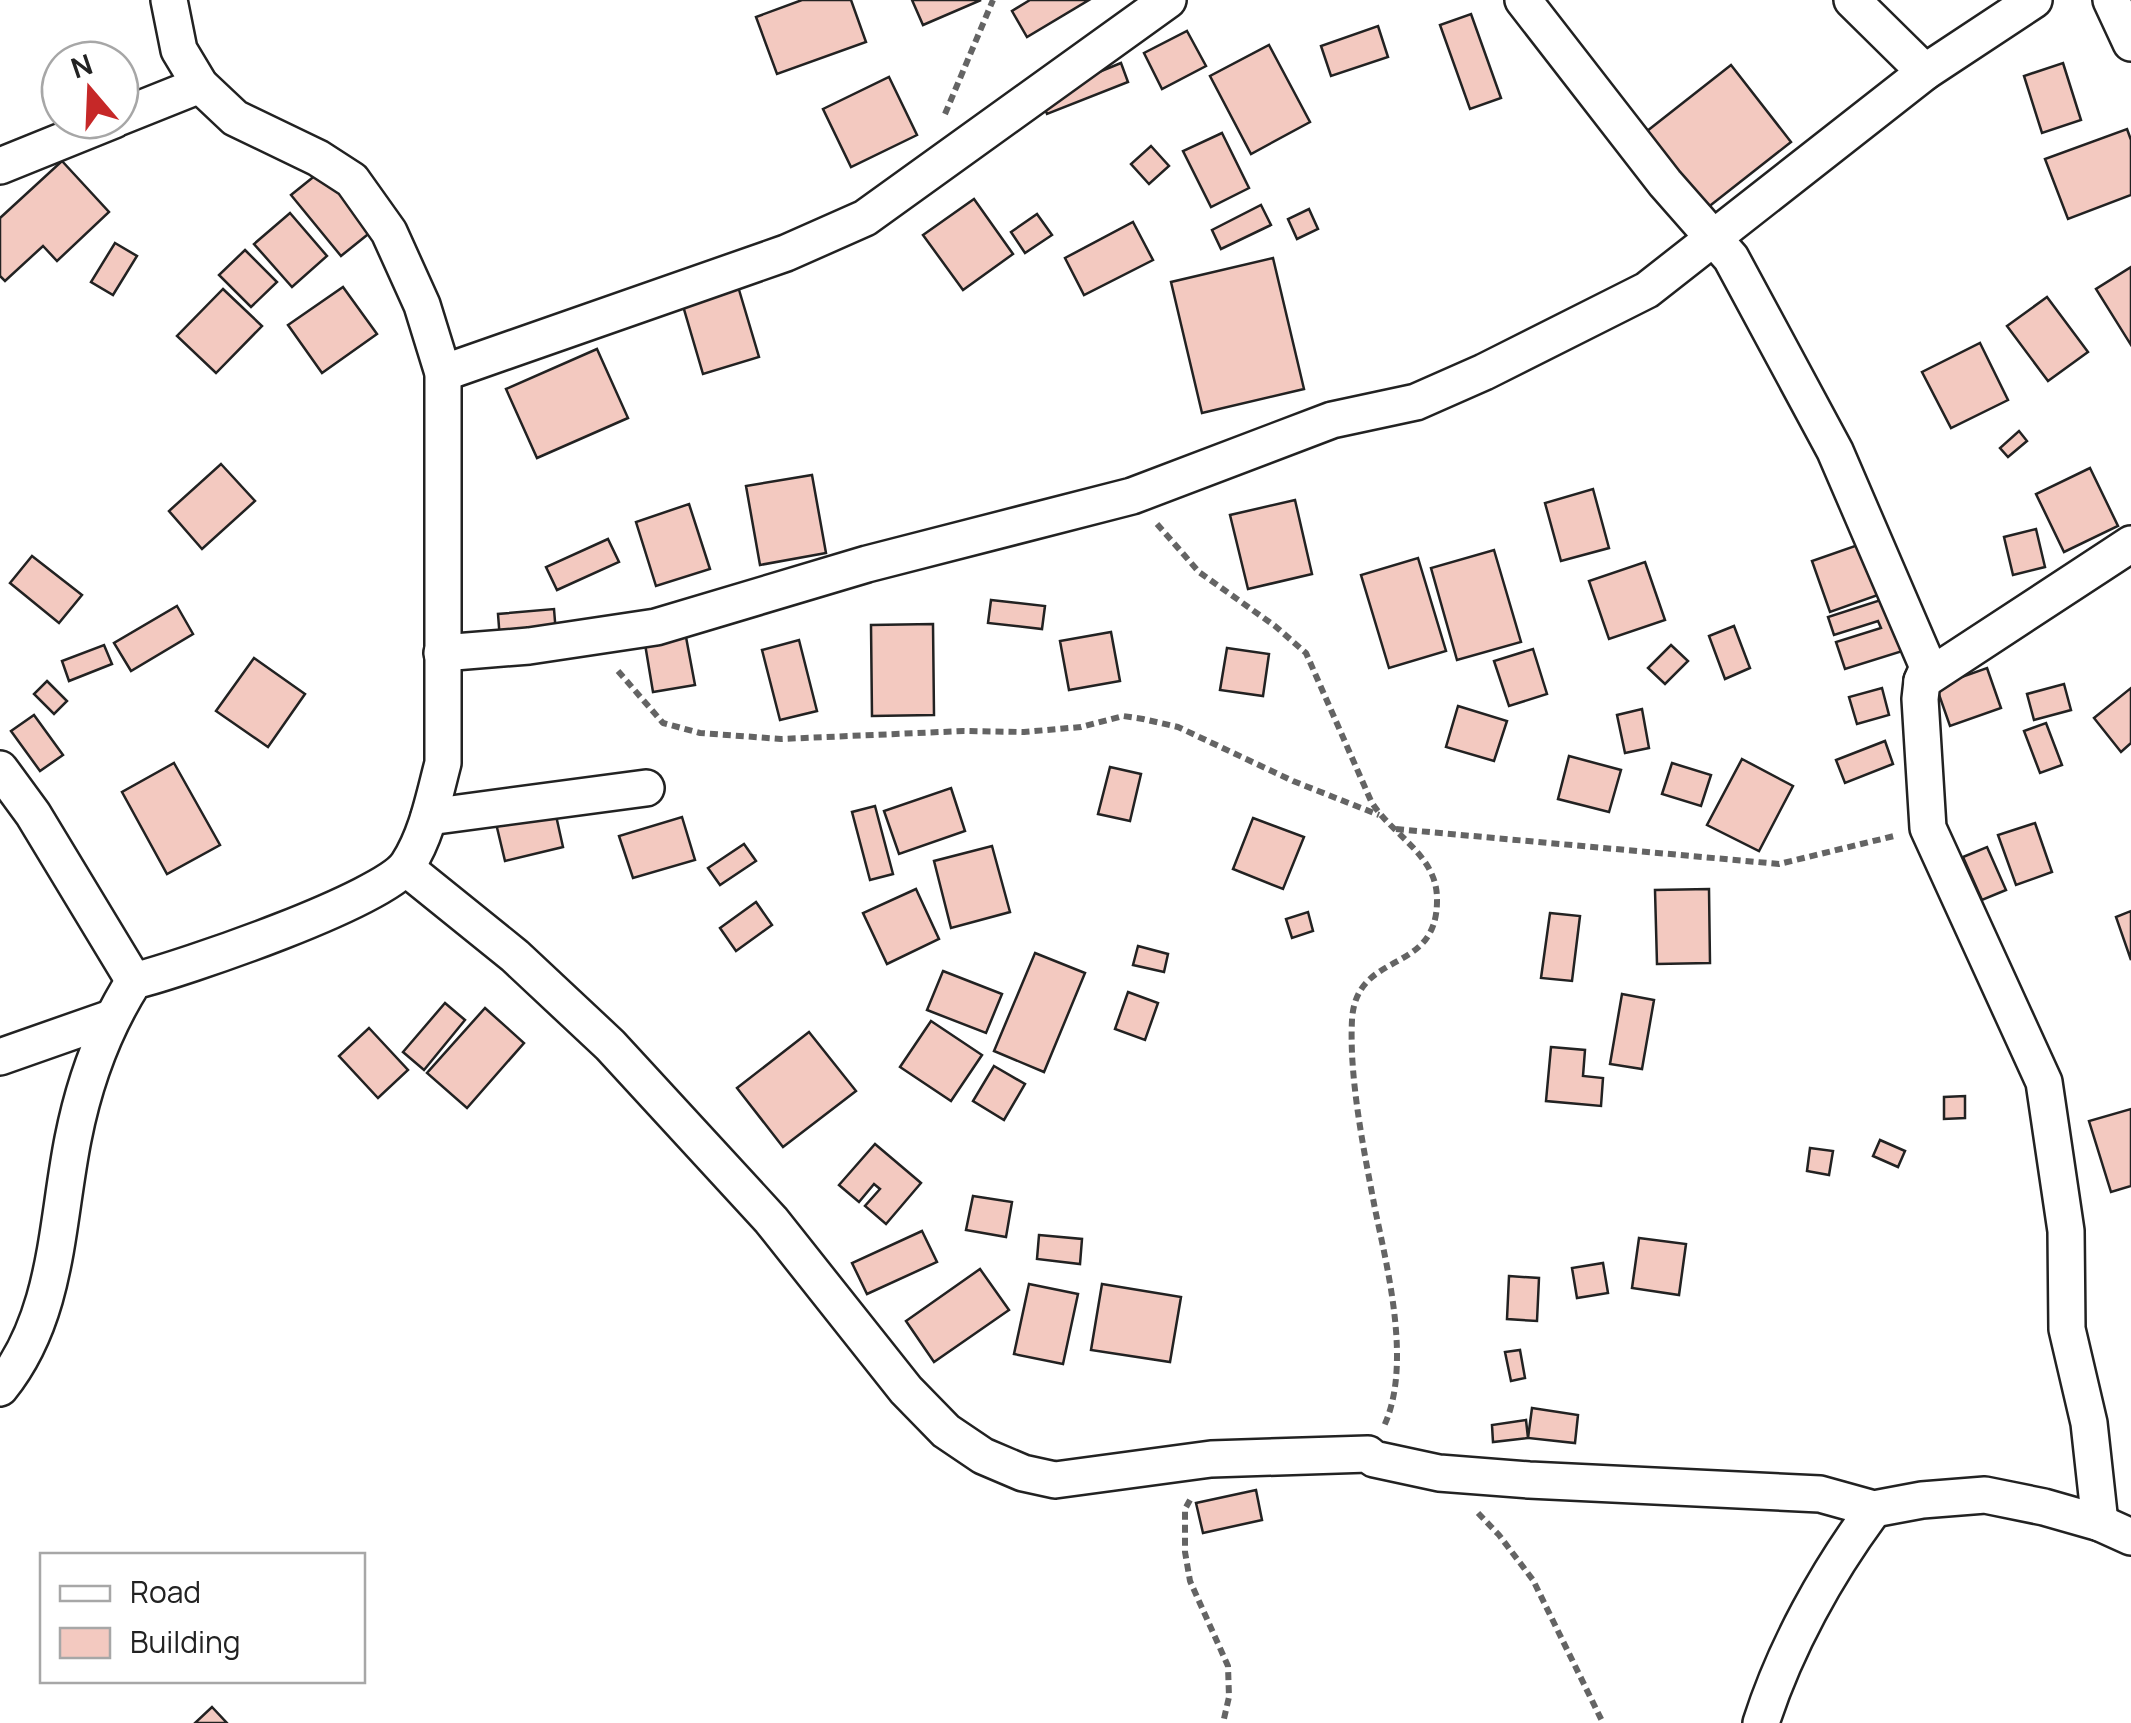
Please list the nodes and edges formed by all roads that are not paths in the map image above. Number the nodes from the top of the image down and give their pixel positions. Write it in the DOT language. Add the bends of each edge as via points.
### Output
graph roads {
  1 [pos="168,0"];
  2 [pos="1168,0"];
  3 [pos="1523,0"];
  4 [pos="1852,0"];
  5 [pos="2034,0"];
  6 [pos="2111,0"];
  7 [pos="2131,43"];
  8 [pos="1925,72"];
  9 [pos="200,85"];
  10 [pos="140,110"];
  11 [pos="65,140"];
  12 [pos="0,166"];
  13 [pos="1712,236"];
  14 [pos="443,373"];
  15 [pos="2131,544"];
  16 [pos="442,653"];
  17 [pos="1922,681"];
  18 [pos="0,769"];
  19 [pos="646,788"];
  20 [pos="429,817"];
  21 [pos="406,868"];
  22 [pos="134,981"];
  23 [pos="111,1018"];
  24 [pos="0,1057"];
  25 [pos="0,1388"];
  26 [pos="1874,1509"];
  27 [pos="2116,1530"];
  28 [pos="1761,1723"];
  1 -- 9 [label="street" via="180,50"];
  2 -- 14 [label="street" via="865,218 786,253"];
  3 -- 13 [label="street"];
  4 -- 8 [label="street"];
  5 -- 8 [label="street"];
  6 -- 7 [label="street"];
  8 -- 13 [label="street"];
  9 -- 10 [label="street"];
  9 -- 14 [label="street" via="235,118 352,180 390,232"];
  11 -- 12 [label="street"];
  13 -- 16 [label="street" via="1647,290 1484,372 1416,402 1332,420 1132,496 866,564 656,627"];
  13 -- 17 [label="street" via="1731,258 1835,451 1928,667"];
  14 -- 16 [label="street"];
  15 -- 17 [label="street"];
  16 -- 20 [label="street" via="443,763"];
  17 -- 27 [label="street" via="1928,828 2044,1082 2066,1231 2067,1328"];
  18 -- 22 [label="street"];
  19 -- 20 [label="street"];
  20 -- 21 [label="street"];
  21 -- 22 [label="street" via="353,900 179,970"];
  21 -- 26 [label="street" via="515,956 610,1046 771,1220 946,1431 1023,1474 1055,1480 1211,1459 1368,1454 1439,1473 1805,1492"];
  22 -- 23 [label="street"];
  23 -- 24 [label="street"];
  23 -- 25 [label="street" via="73,1138 44,1307"];
  26 -- 27 [label="street" via="1984,1495"];
  26 -- 28 [label="street" via="1819,1596"];
}
